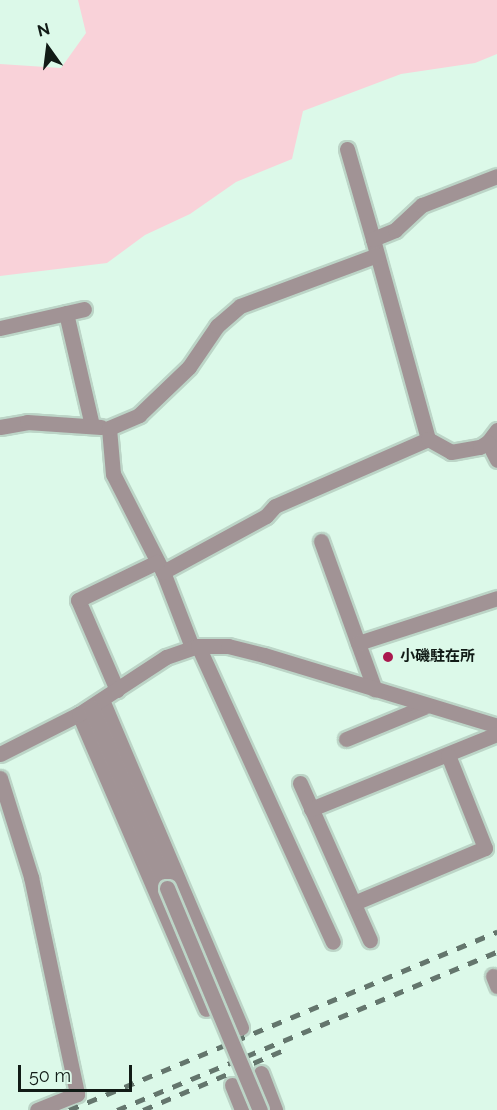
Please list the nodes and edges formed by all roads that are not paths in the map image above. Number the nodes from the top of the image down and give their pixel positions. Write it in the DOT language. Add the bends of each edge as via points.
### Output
graph roads {
  1 [pos="347,149"];
  2 [pos="497,176"];
  3 [pos="373,239"];
  4 [pos="376,255"];
  5 [pos="84,309"];
  6 [pos="66,313"];
  7 [pos="0,328"];
  8 [pos="92,426"];
  9 [pos="0,427"];
  10 [pos="110,428"];
  11 [pos="493,436"];
  12 [pos="428,439"];
  13 [pos="497,460"];
  14 [pos="321,542"];
  15 [pos="160,567"];
  16 [pos="497,598"];
  17 [pos="358,643"];
  18 [pos="195,646"];
  19 [pos="117,690"];
  20 [pos="375,690"];
  21 [pos="424,706"];
  22 [pos="91,707"];
  23 [pos="497,726"];
  24 [pos="497,734"];
  25 [pos="346,739"];
  26 [pos="0,754"];
  27 [pos="448,755"];
  28 [pos="0,778"];
  29 [pos="300,783"];
  30 [pos="311,809"];
  31 [pos="354,903"];
  32 [pos="370,940"];
  33 [pos="333,942"];
  34 [pos="221,982"];
  35 [pos="195,984"];
  36 [pos="206,1009"];
  37 [pos="241,1028"];
  38 [pos="261,1074"];
  39 [pos="232,1085"];
  40 [pos="37,1110"];
  41 [pos="242,1110"];
  42 [pos="260,1110"];
  43 [pos="275,1110"];
  1 -- 3 [label="street"];
  2 -- 3 [label="street" via="422,205 395,230"];
  3 -- 4 [label="street"];
  4 -- 10 [label="street" via="240,306 217,326 189,367 140,415"];
  4 -- 12 [label="street"];
  5 -- 6 [label="street"];
  6 -- 7 [label="street"];
  6 -- 8 [label="street"];
  8 -- 9 [label="street" via="27,422"];
  8 -- 10 [label="street"];
  10 -- 15 [label="street" via="113,474"];
  11 -- 12 [label="street" via="480,447 451,452"];
  11 -- 13 [label="street"];
  12 -- 15 [label="street" via="275,506 266,516"];
  14 -- 17 [label="street"];
  15 -- 18 [label="street"];
  15 -- 19 [label="street" via="78,600"];
  16 -- 17 [label="street"];
  17 -- 20 [label="street"];
  18 -- 19 [label="street" via="166,657"];
  18 -- 20 [label="street" via="228,646"];
  18 -- 33 [label="street"];
  19 -- 22 [label="street"];
  20 -- 21 [label="street"];
  21 -- 23 [label="street"];
  21 -- 25 [label="street"];
  22 -- 26 [label="street"];
  22 -- 34 [label="street"];
  22 -- 35 [label="street"];
  22 -- 42 [label="street, bridge"];
  24 -- 27 [label="street"];
  27 -- 30 [label="street"];
  27 -- 31 [label="street" via="485,848"];
  28 -- 40 [label="street" via="31,877 77,1094"];
  29 -- 30 [label="street"];
  30 -- 31 [label="street"];
  31 -- 32 [label="street"];
  34 -- 35 [label="street"];
  34 -- 37 [label="street"];
  35 -- 36 [label="street"];
  38 -- 43 [label="street"];
  39 -- 41 [label="street"];
}
